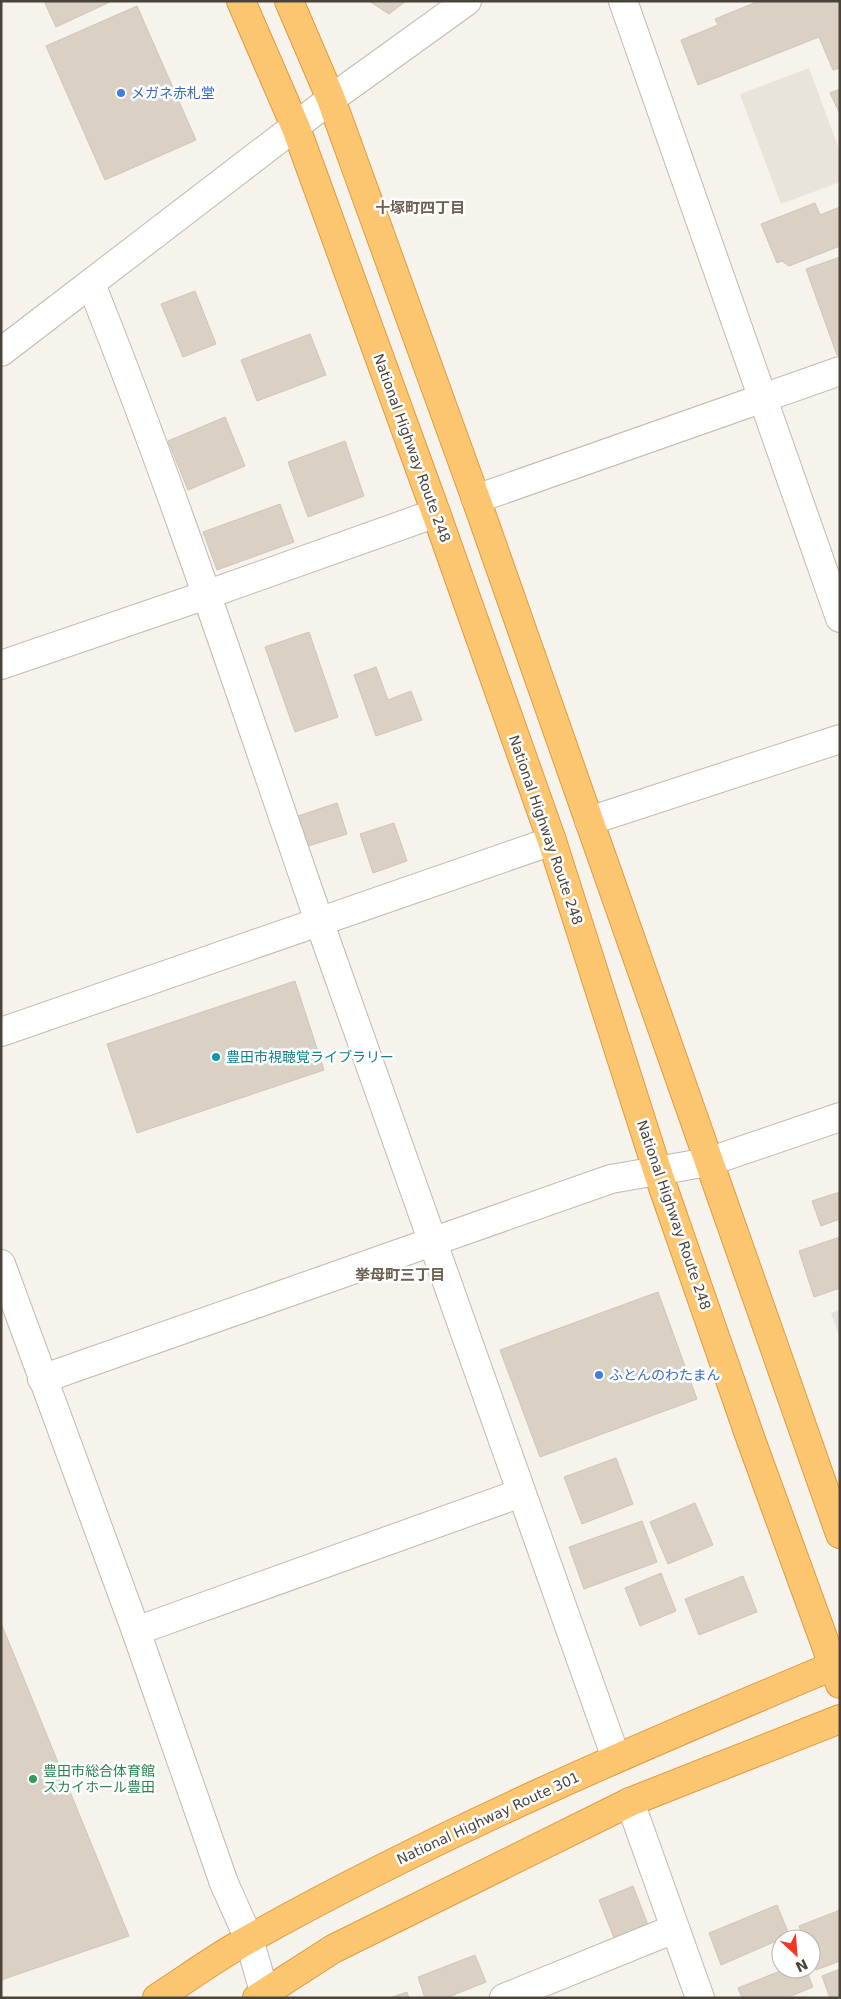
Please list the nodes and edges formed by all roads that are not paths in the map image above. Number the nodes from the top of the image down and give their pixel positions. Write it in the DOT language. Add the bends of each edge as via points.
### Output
graph roads {
  1 [pos="241,1"];
  2 [pos="288,1"];
  3 [pos="467,1"];
  4 [pos="623,1"];
  5 [pos="331,98"];
  6 [pos="296,128"];
  7 [pos="91,284"];
  8 [pos="1,352"];
  9 [pos="840,371"];
  10 [pos="762,398"];
  11 [pos="476,499"];
  12 [pos="436,513"];
  13 [pos="206,595"];
  14 [pos="840,618"];
  15 [pos="1,665"];
  16 [pos="840,739"];
  17 [pos="589,821"];
  18 [pos="552,841"];
  19 [pos="320,921"];
  20 [pos="1,1032"];
  21 [pos="840,1117"];
  22 [pos="708,1162"];
  23 [pos="658,1173"];
  24 [pos="433,1243"];
  25 [pos="1,1264"];
  26 [pos="42,1378"];
  27 [pos="521,1493"];
  28 [pos="840,1534"];
  29 [pos="136,1631"];
  30 [pos="837,1671"];
  31 [pos="840,1719"];
  32 [pos="616,1758"];
  33 [pos="630,1802"];
  34 [pos="674,1929"];
  35 [pos="249,1939"];
  36 [pos="263,1996"];
  37 [pos="157,1998"];
  38 [pos="504,1998"];
  39 [pos="700,1998"];
  1 -- 6 [label="highway, National Highway Route 248"];
  2 -- 5 [label="highway"];
  3 -- 5 [label="street"];
  4 -- 10 [label="street"];
  5 -- 6 [label="street"];
  5 -- 11 [label="highway"];
  6 -- 7 [label="street"];
  6 -- 12 [label="highway, National Highway Route 248"];
  7 -- 8 [label="street"];
  7 -- 13 [label="street"];
  9 -- 10 [label="street"];
  10 -- 11 [label="street"];
  10 -- 14 [label="street"];
  11 -- 17 [label="highway"];
  12 -- 13 [label="street"];
  12 -- 18 [label="highway, National Highway Route 248"];
  13 -- 15 [label="street"];
  13 -- 19 [label="street"];
  16 -- 17 [label="street"];
  17 -- 22 [label="highway"];
  18 -- 19 [label="street"];
  18 -- 23 [label="highway, National Highway Route 248"];
  19 -- 20 [label="street"];
  19 -- 24 [label="street"];
  21 -- 22 [label="street"];
  22 -- 23 [label="street"];
  22 -- 28 [label="highway"];
  23 -- 24 [label="street" via="611,1179"];
  23 -- 30 [label="highway, National Highway Route 248"];
  24 -- 26 [label="street"];
  24 -- 27 [label="street"];
  25 -- 26 [label="street"];
  26 -- 29 [label="street"];
  27 -- 29 [label="street"];
  27 -- 32 [label="street"];
  29 -- 35 [label="street" via="224,1883"];
  30 -- 32 [label="highway, National Highway Route 301"];
  31 -- 33 [label="highway"];
  32 -- 35 [label="highway, National Highway Route 301" via="410,1853"];
  33 -- 34 [label="street"];
  33 -- 36 [label="highway" via="333,1949"];
  34 -- 38 [label="street"];
  34 -- 39 [label="street"];
  35 -- 36 [label="street"];
  35 -- 37 [label="highway, National Highway Route 301"];
}
